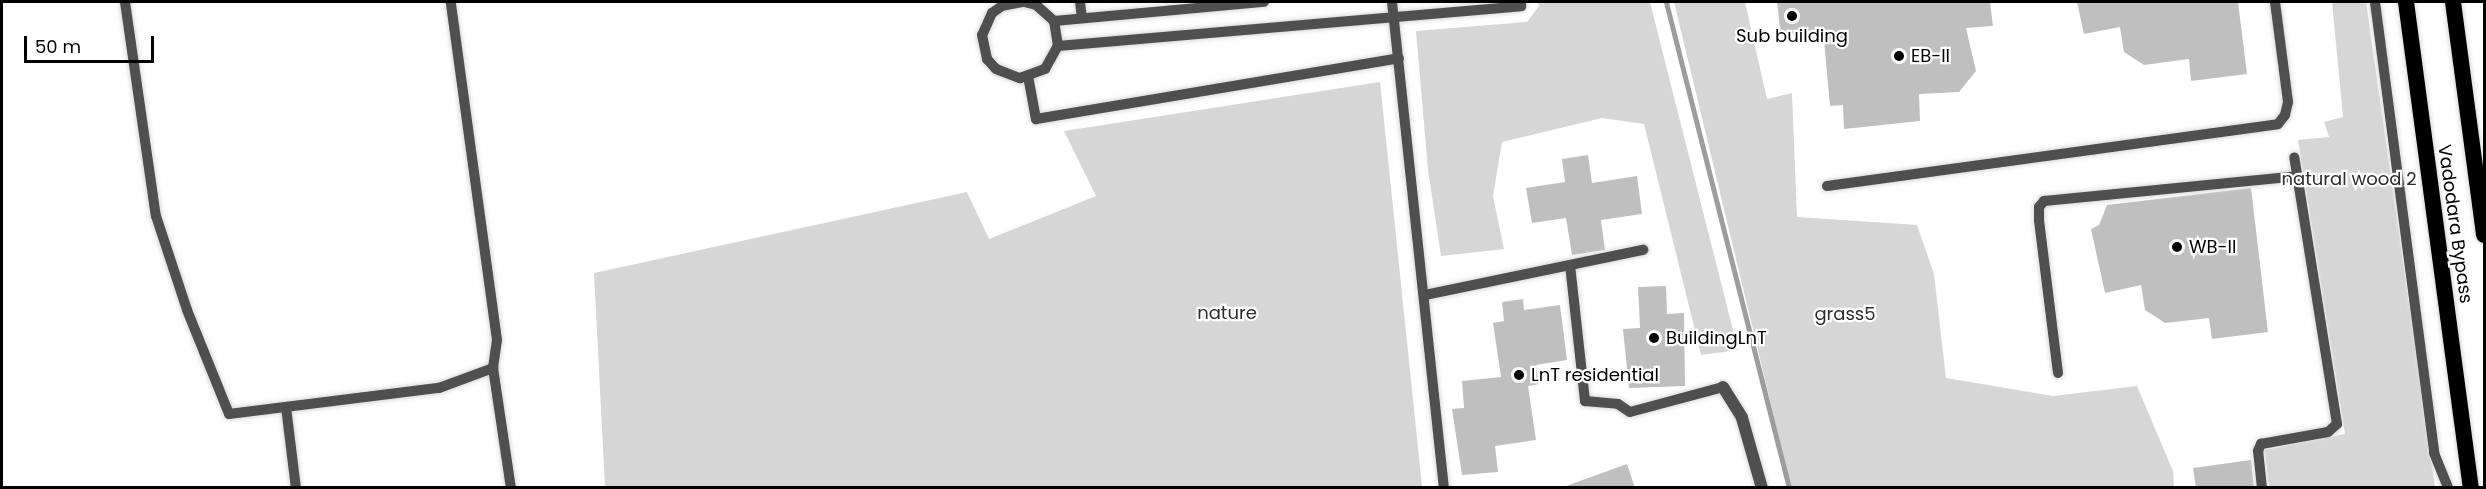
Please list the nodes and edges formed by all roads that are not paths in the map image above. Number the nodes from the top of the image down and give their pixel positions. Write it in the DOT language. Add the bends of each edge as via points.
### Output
graph roads {
  1 [pos="125,2"];
  2 [pos="451,2"];
  3 [pos="1026,2"];
  4 [pos="1080,2"];
  5 [pos="1264,2"];
  6 [pos="1392,2"];
  7 [pos="1521,2"];
  8 [pos="2275,2"];
  9 [pos="2375,2"];
  10 [pos="2406,2"];
  11 [pos="2453,2"];
  12 [pos="1001,4"];
  13 [pos="1194,5"];
  14 [pos="1394,17"];
  15 [pos="1082,18"];
  16 [pos="1054,21"];
  17 [pos="1058,45"];
  18 [pos="1399,58"];
  19 [pos="1028,76"];
  20 [pos="2294,157"];
  21 [pos="2480,173"];
  22 [pos="2297,176"];
  23 [pos="1827,186"];
  24 [pos="2484,235"];
  25 [pos="1643,250"];
  26 [pos="1570,265"];
  27 [pos="1425,296"];
  28 [pos="493,368"];
  29 [pos="2058,373"];
  30 [pos="1723,387"];
  31 [pos="286,407"];
  32 [pos="1444,487"];
  33 [pos="296,488"];
  34 [pos="511,488"];
  35 [pos="1762,488"];
  36 [pos="2262,488"];
  37 [pos="2448,488"];
  38 [pos="2471,488"];
  1 -- 31 [label="lane" via="156,216 187,310 229,414"];
  2 -- 28 [label="lane" via="497,340"];
  3 -- 12 [label="lane"];
  3 -- 16 [label="lane" via="1046,11"];
  4 -- 15 [label="lane"];
  5 -- 13 [label="lane"];
  6 -- 14 [label="lane"];
  7 -- 14 [label="lane" via="1521,6"];
  8 -- 23 [label="lane" via="2288,102 2285,116 2278,124"];
  9 -- 37 [label="lane" via="2434,453"];
  10 -- 38 [label="highway, Vadodara Bypass"];
  11 -- 21 [label="highway, Vadodara Bypass"];
  12 -- 19 [label="lane" via="985,23 982,47 996,69 1007,76"];
  13 -- 15 [label="lane"];
  14 -- 17 [label="lane"];
  14 -- 18 [label="lane"];
  15 -- 16 [label="lane"];
  16 -- 17 [label="lane"];
  17 -- 19 [label="lane" via="1045,69"];
  18 -- 19 [label="lane" via="1036,118"];
  18 -- 27 [label="lane"];
  20 -- 22 [label="lane"];
  21 -- 24 [label="highway, Vadodara Bypass"];
  22 -- 29 [label="lane" via="2044,201 2039,207 2039,220"];
  22 -- 36 [label="lane" via="2337,424 2328,432 2260,444"];
  25 -- 26 [label="lane"];
  26 -- 27 [label="lane"];
  26 -- 30 [label="lane" via="1585,401 1618,404 1630,412"];
  27 -- 32 [label="lane"];
  28 -- 31 [label="lane" via="439,388"];
  28 -- 34 [label="lane"];
  30 -- 35 [label="street" via="1742,418"];
  31 -- 33 [label="lane"];
}
